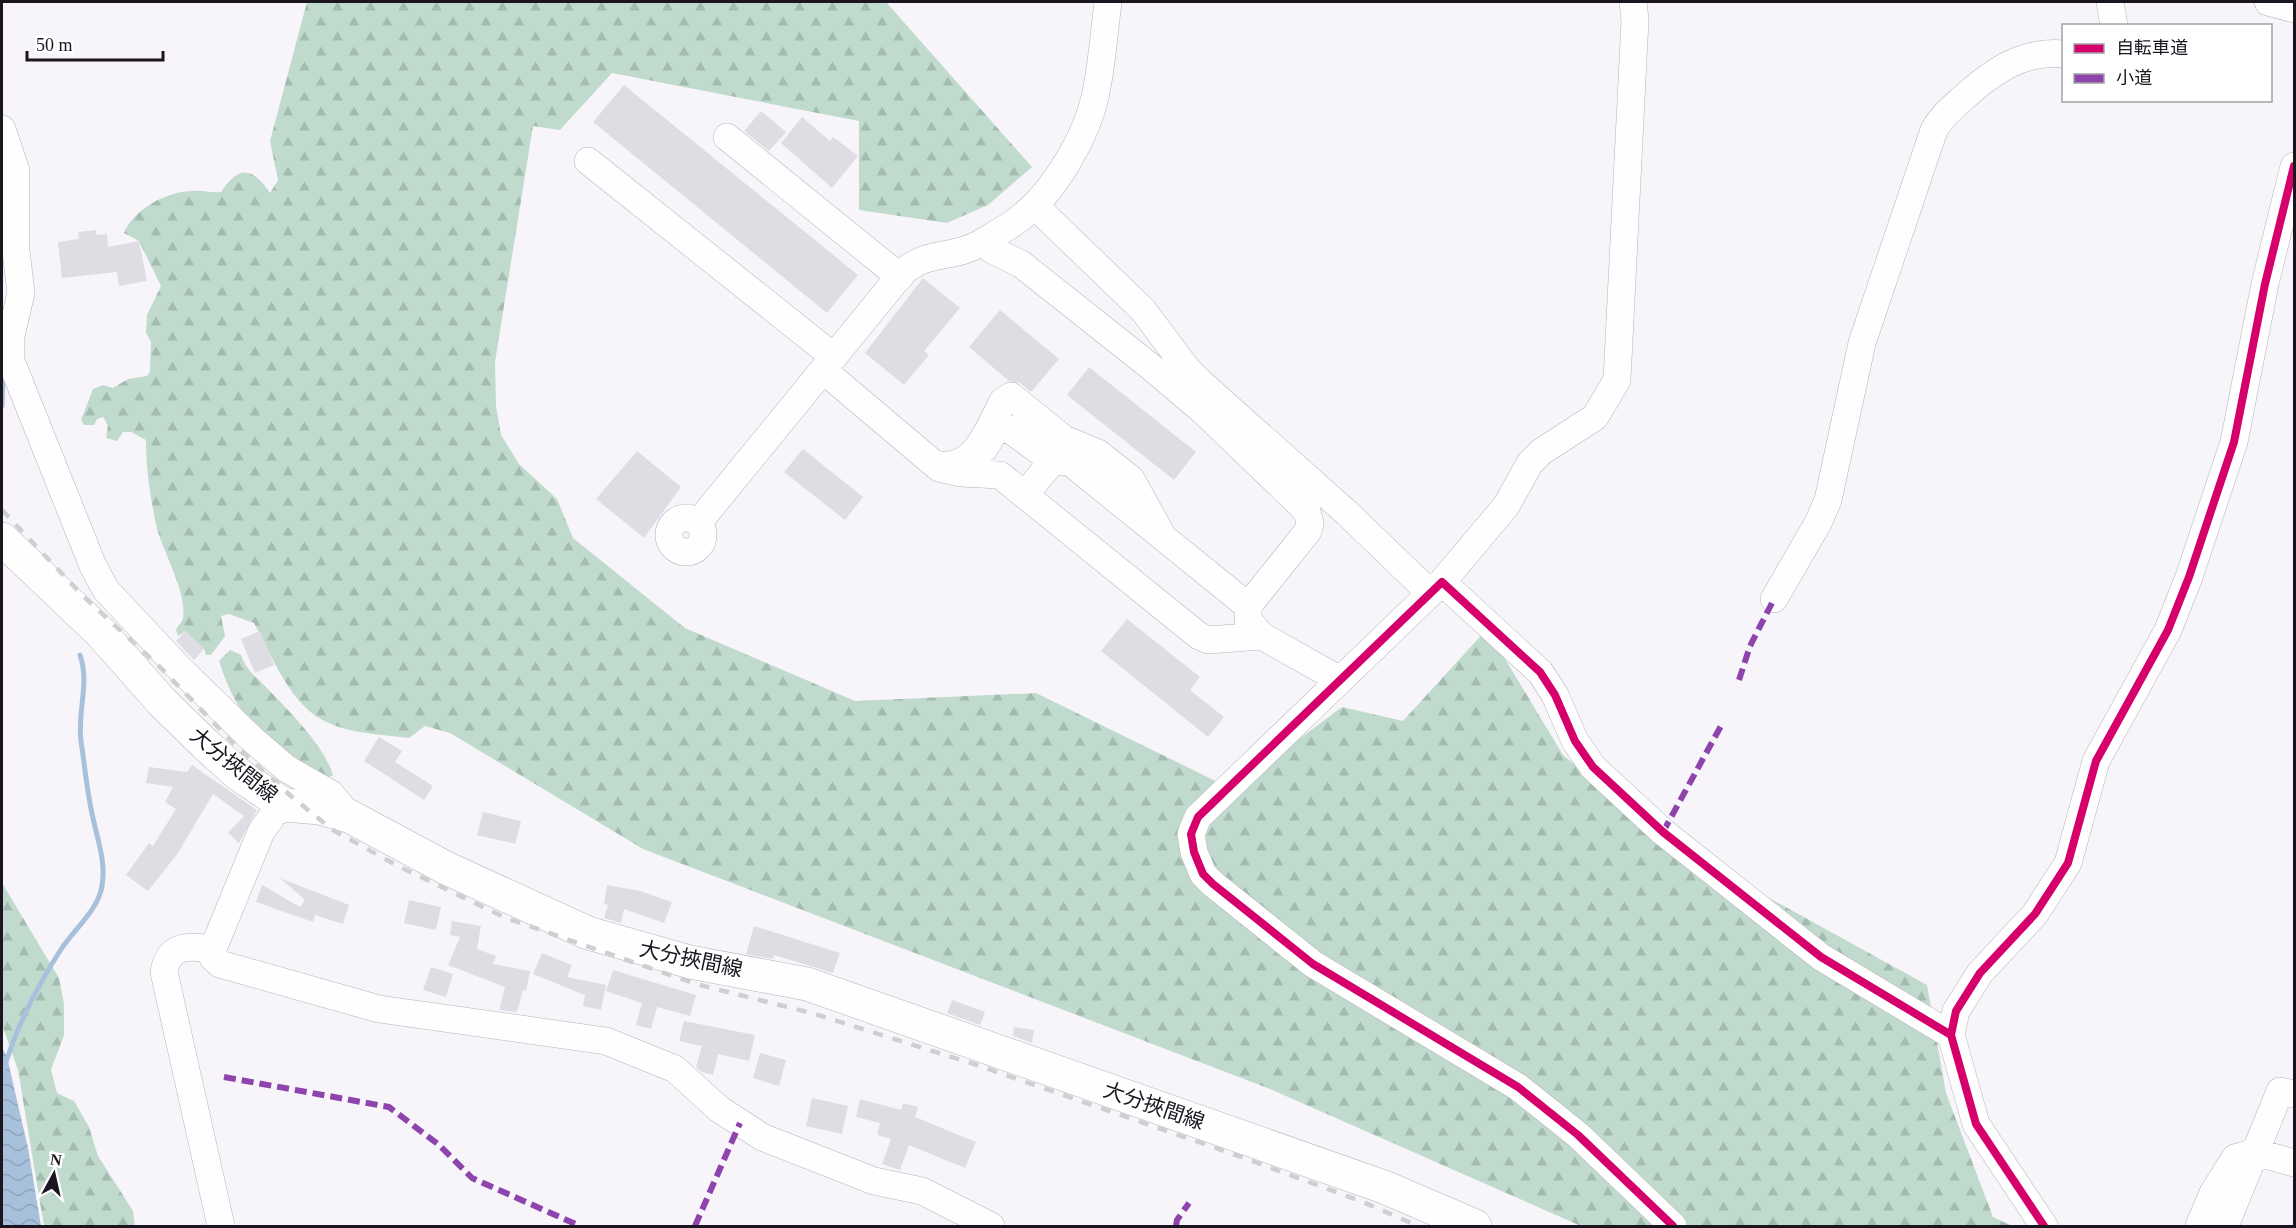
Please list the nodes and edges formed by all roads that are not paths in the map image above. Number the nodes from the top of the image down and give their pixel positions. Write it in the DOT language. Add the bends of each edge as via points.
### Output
graph roads {
  1 [pos="1108,2"];
  2 [pos="1632,2"];
  3 [pos="2110,2"];
  4 [pos="2268,2"];
  5 [pos="2295,9"];
  6 [pos="2114,24"];
  7 [pos="2062,54"];
  8 [pos="2,129"];
  9 [pos="727,137"];
  10 [pos="588,161"];
  11 [pos="2295,166"];
  12 [pos="1035,206"];
  13 [pos="984,241"];
  14 [pos="900,277"];
  15 [pos="829,363"];
  16 [pos="1053,461"];
  17 [pos="934,464"];
  18 [pos="1000,475"];
  19 [pos="1024,494"];
  20 [pos="698,523"];
  21 [pos="1164,537"];
  22 [pos="2,538"];
  23 [pos="1436,587"];
  24 [pos="1774,599"];
  25 [pos="1248,606"];
  26 [pos="1262,636"];
  27 [pos="1340,680"];
  28 [pos="290,807"];
  29 [pos="349,816"];
  30 [pos="213,949"];
  31 [pos="1952,1035"];
  32 [pos="2295,1095"];
  33 [pos="2255,1152"];
  34 [pos="2295,1162"];
  35 [pos="220,1227"];
  36 [pos="991,1227"];
  37 [pos="1475,1227"];
  38 [pos="1673,1227"];
  39 [pos="2044,1227"];
  40 [pos="2199,1227"];
  41 [pos="2225,1227"];
  1 -- 12 [label="street" via="1095,98 1088,121 1076,147"];
  2 -- 23 [label="street" via="1635,20 1617,380 1595,417 1541,452 1530,464 1506,506"];
  3 -- 6 [label="street"];
  4 -- 5 [label="street"];
  7 -- 24 [label="street" via="2028,57 1997,70 1944,116 1934,130 1862,344 1828,500"];
  8 -- 29 [label="street" via="16,171 16,251 21,292 11,336 11,361 99,579 136,624 252,739 287,769 332,794"];
  9 -- 14 [label="street"];
  10 -- 15 [label="street"];
  11 -- 31 [label="street" via="2265,284 2234,442 2189,577 2168,630 2096,761 2068,863 2035,914 1980,973 1956,1011"];
  12 -- 13 [label="street"];
  12 -- 23 [label="street" via="1143,310 1201,383"];
  13 -- 14 [label="street" via="964,251 919,259"];
  13 -- 25 [label="street" via="992,250 1021,264 1151,367 1307,511 1308,531"];
  14 -- 15 [label="street"];
  15 -- 17 [label="street"];
  15 -- 20 [label="street"];
  16 -- 18 [label="street" via="1014,430 1002,428 990,436 984,450 987,463"];
  16 -- 19 [label="street"];
  16 -- 21 [label="street" via="1070,462"];
  17 -- 18 [label="street" via="946,471"];
  17 -- 21 [label="street" via="956,466 968,460 1003,401 1011,396 1064,439 1098,453 1131,479"];
  18 -- 19 [label="street"];
  19 -- 26 [label="street" via="1199,636 1208,640"];
  21 -- 25 [label="street"];
  22 -- 28 [label="main road, 大分挾間線" via="100,633 212,751 271,798"];
  23 -- 27 [label="street"];
  23 -- 31 [label="street" via="1540,672 1587,760 1663,832 1821,957"];
  25 -- 26 [label="street" via="1248,620"];
  26 -- 27 [label="street"];
  27 -- 38 [label="street" via="1198,817 1191,834 1203,874 1313,964 1518,1087 1578,1135"];
  28 -- 29 [label="main road, 大分挾間線" via="320,808"];
  28 -- 30 [label="street" via="275,812 261,832"];
  29 -- 37 [label="main road, 大分挾間線" via="446,868 588,933 690,962 807,984 1384,1187"];
  30 -- 35 [label="street" via="178,948 168,959 164,972"];
  30 -- 36 [label="street" via="213,958 220,964 379,1009 606,1041 675,1069 719,1109 762,1137 858,1175 922,1191"];
  31 -- 39 [label="street" via="1976,1124"];
  32 -- 33 [label="street" via="2280,1091"];
  33 -- 34 [label="street"];
  33 -- 40 [label="street" via="2235,1158 2213,1193"];
  33 -- 41 [label="street"];
}
